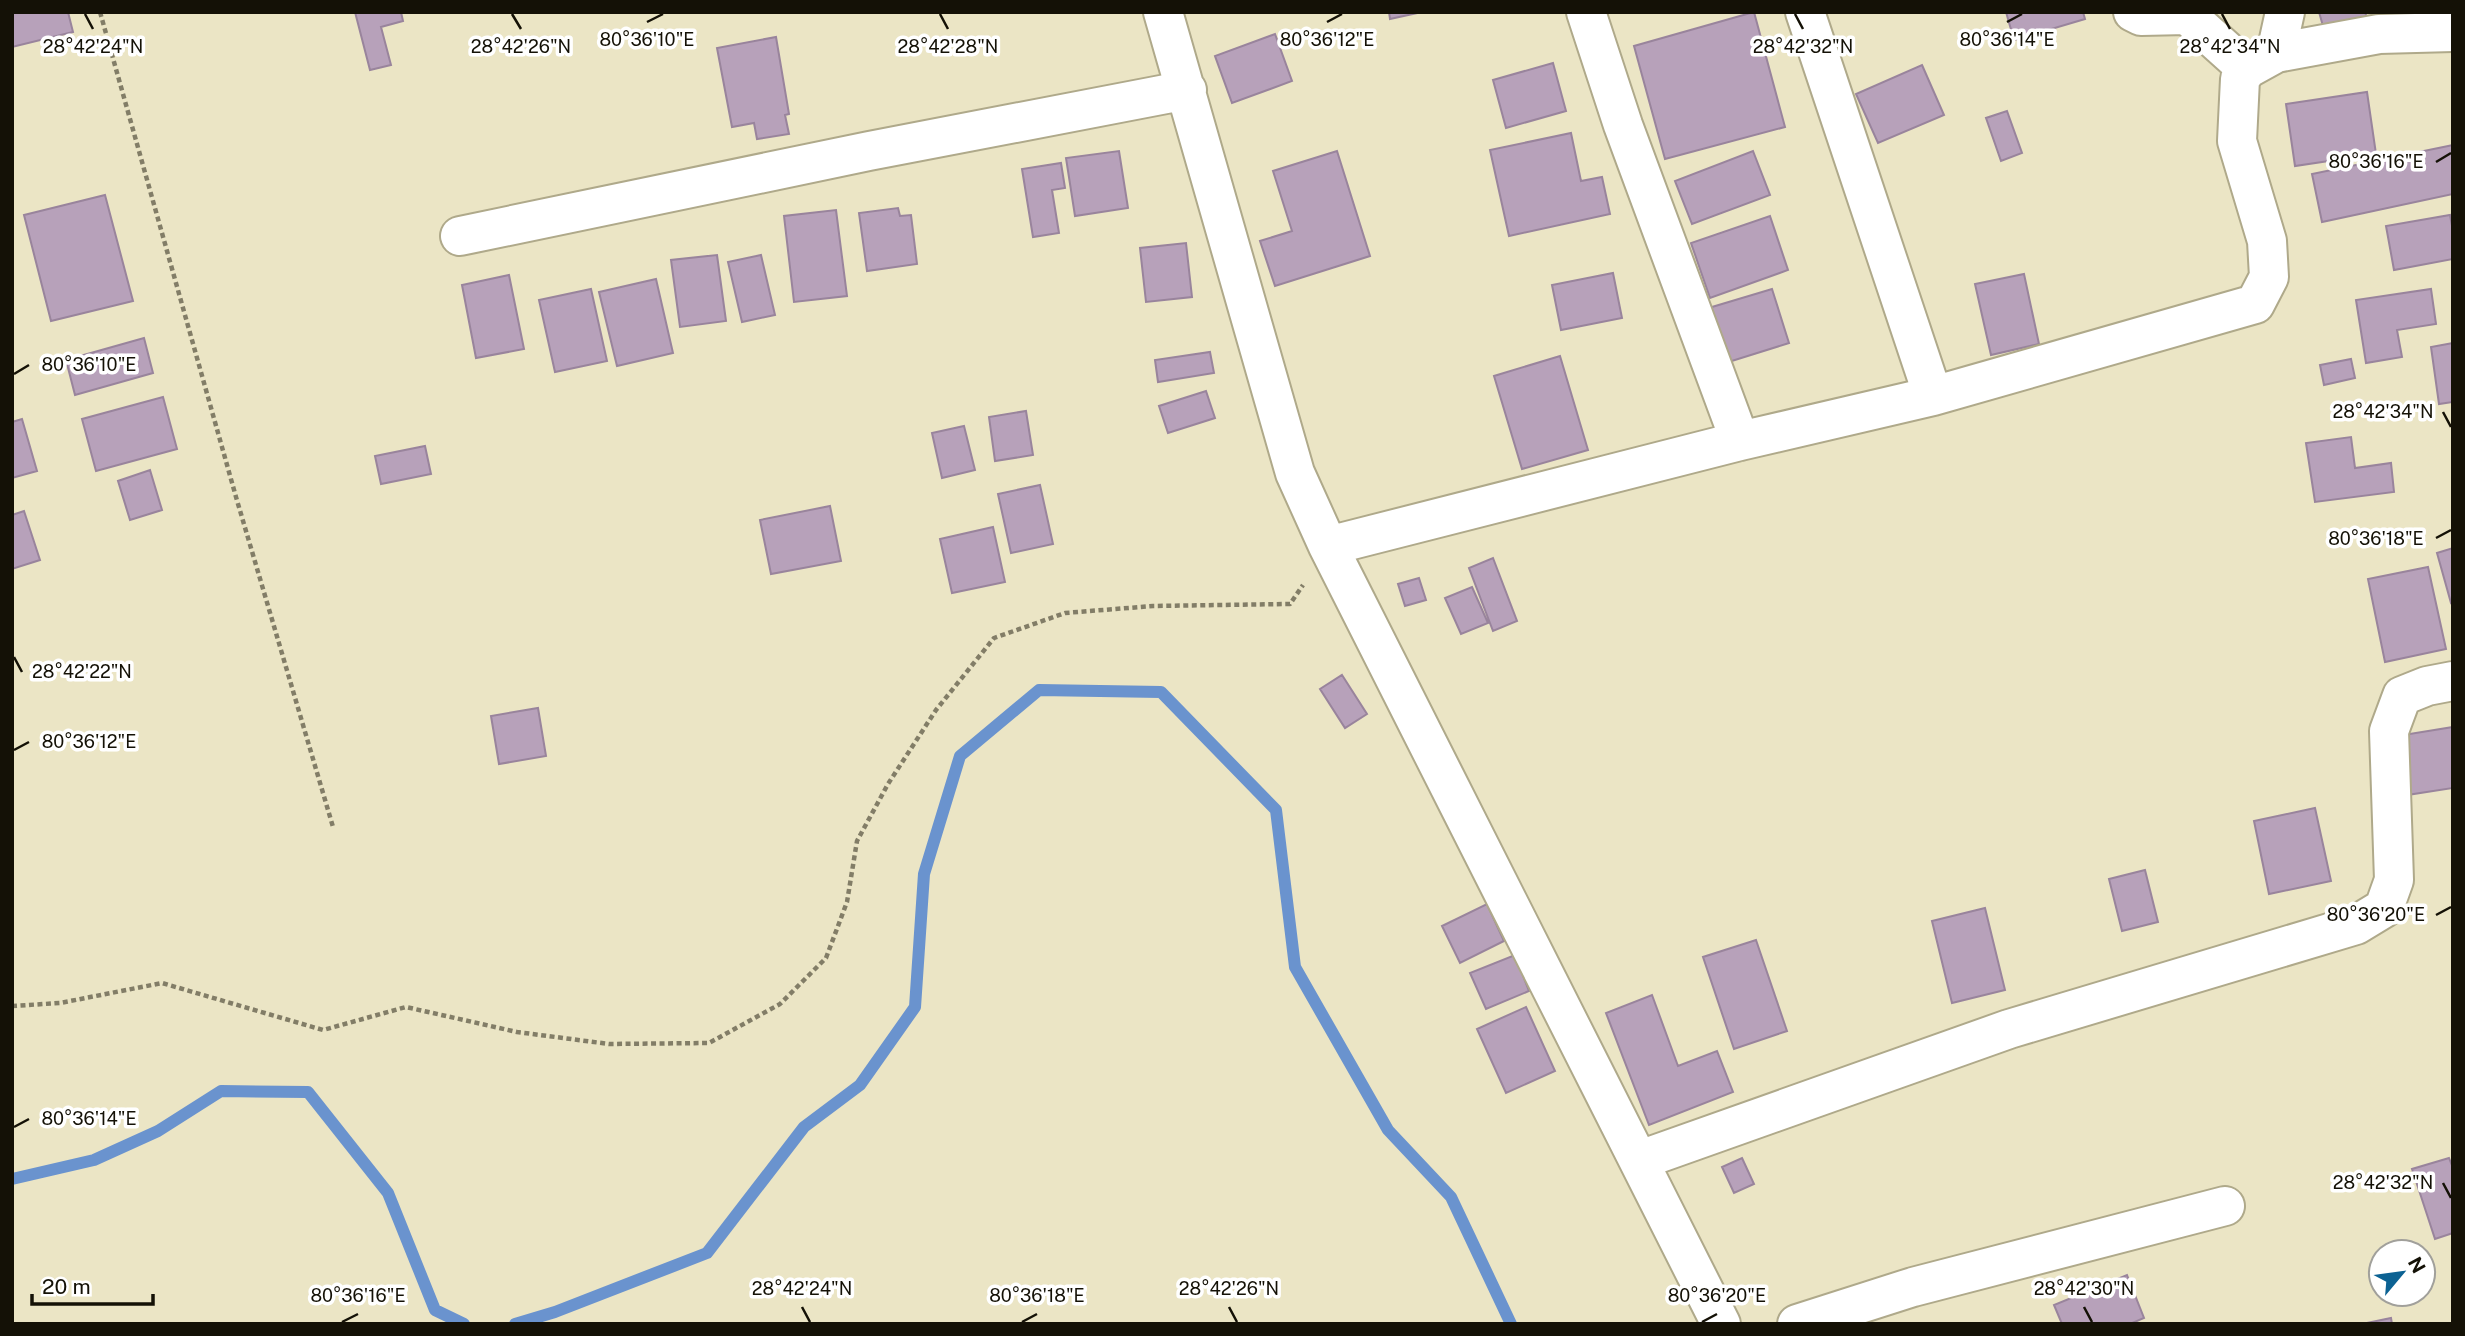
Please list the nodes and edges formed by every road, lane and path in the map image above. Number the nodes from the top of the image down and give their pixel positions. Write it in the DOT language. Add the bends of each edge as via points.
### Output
graph roads {
  1 [pos="100,12"];
  2 [pos="1163,12"];
  3 [pos="1586,12"];
  4 [pos="1805,12"];
  5 [pos="2133,12"];
  6 [pos="2285,12"];
  7 [pos="2453,32"];
  8 [pos="2261,61"];
  9 [pos="1187,90"];
  10 [pos="460,236"];
  11 [pos="1933,396"];
  12 [pos="1741,441"];
  13 [pos="1328,545"];
  14 [pos="2453,681"];
  15 [pos="333,827"];
  16 [pos="12,1006"];
  17 [pos="1640,1160"];
  18 [pos="2225,1206"];
  19 [pos="1721,1324"];
  20 [pos="1797,1324"];
  1 -- 15 [label="path"];
  2 -- 9 [label="street"];
  3 -- 12 [label="street" via="1623,125"];
  4 -- 11 [label="street"];
  5 -- 8 [label="street" via="2141,16 2187,15"];
  6 -- 8 [label="street"];
  7 -- 8 [label="street" via="2379,33"];
  8 -- 11 [label="street" via="2240,79 2236,141 2267,241 2269,277 2255,304"];
  9 -- 10 [label="street"];
  9 -- 13 [label="street" via="1295,473"];
  11 -- 12 [label="street"];
  12 -- 13 [label="street"];
  13 -- 16 [label="path" via="1290,604 1065,612 994,638 936,710 869,818 858,841 848,902 826,958 780,1004 709,1043 609,1044 517,1032 406,1007 323,1030 162,983 60,1003"];
  13 -- 17 [label="street"];
  14 -- 17 [label="street" via="2402,696 2389,731 2394,880 2384,908 2356,925 2009,1029"];
  17 -- 19 [label="street"];
  18 -- 20 [label="street" via="1913,1287"];
}
